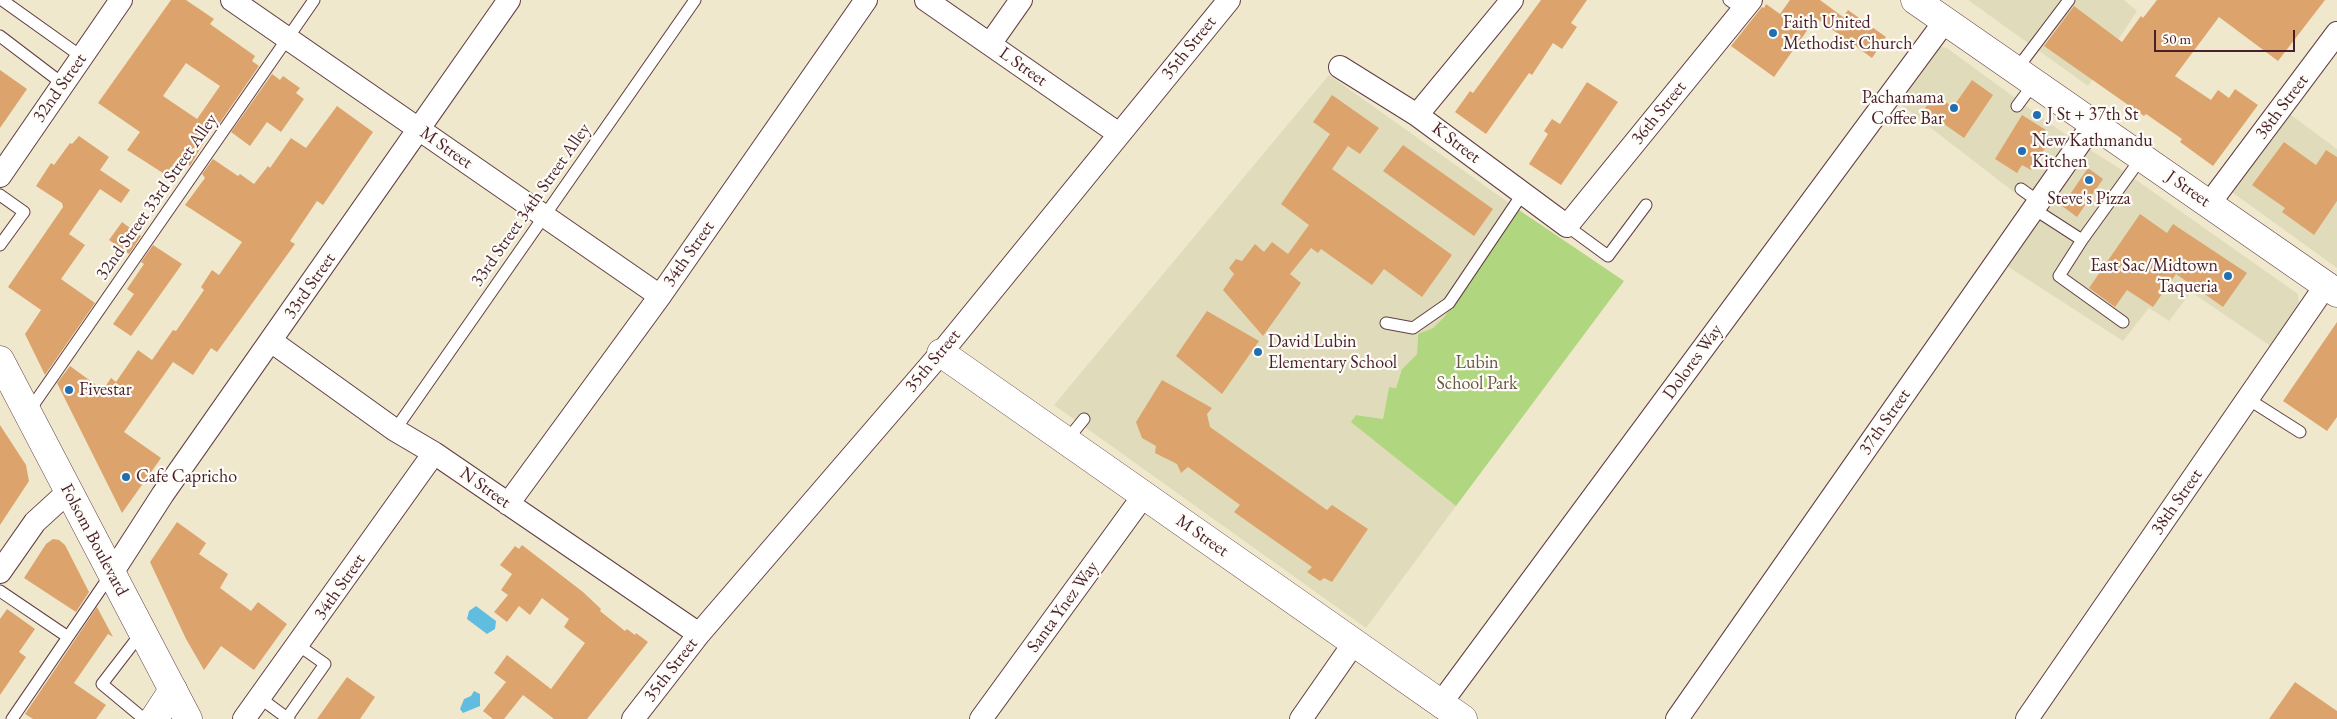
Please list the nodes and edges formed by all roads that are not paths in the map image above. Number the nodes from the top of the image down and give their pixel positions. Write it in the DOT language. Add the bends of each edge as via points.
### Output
graph roads {
  1 [pos="2,0"];
  2 [pos="121,0"];
  3 [pos="232,0"];
  4 [pos="314,0"];
  5 [pos="509,0"];
  6 [pos="695,0"];
  7 [pos="866,0"];
  8 [pos="926,0"];
  9 [pos="1021,0"];
  10 [pos="1229,0"];
  11 [pos="1512,0"];
  12 [pos="1915,0"];
  13 [pos="2069,0"];
  14 [pos="1741,3"];
  15 [pos="1945,21"];
  16 [pos="2337,33"];
  17 [pos="0,36"];
  18 [pos="287,39"];
  19 [pos="990,44"];
  20 [pos="82,57"];
  21 [pos="1340,68"];
  22 [pos="2025,76"];
  23 [pos="63,84"];
  24 [pos="2017,106"];
  25 [pos="1417,115"];
  26 [pos="2093,124"];
  27 [pos="420,129"];
  28 [pos="1119,134"];
  29 [pos="2142,158"];
  30 [pos="0,176"];
  31 [pos="1523,193"];
  32 [pos="0,195"];
  33 [pos="2031,200"];
  34 [pos="2209,204"];
  35 [pos="1646,205"];
  36 [pos="544,216"];
  37 [pos="1567,226"];
  38 [pos="2082,240"];
  39 [pos="0,245"];
  40 [pos="2332,289"];
  41 [pos="660,296"];
  42 [pos="2123,322"];
  43 [pos="1386,323"];
  44 [pos="271,341"];
  45 [pos="941,353"];
  46 [pos="0,360"];
  47 [pos="2248,399"];
  48 [pos="27,413"];
  49 [pos="1084,419"];
  50 [pos="395,430"];
  51 [pos="2300,432"];
  52 [pos="1066,441"];
  53 [pos="434,453"];
  54 [pos="69,491"];
  55 [pos="1144,495"];
  56 [pos="508,504"];
  57 [pos="0,572"];
  58 [pos="112,572"];
  59 [pos="0,591"];
  60 [pos="143,631"];
  61 [pos="699,634"];
  62 [pos="68,637"];
  63 [pos="1354,643"];
  64 [pos="298,645"];
  65 [pos="173,690"];
  66 [pos="260,698"];
  67 [pos="1441,703"];
  68 [pos="288,718"];
  69 [pos="12,719"];
  70 [pos="144,719"];
  71 [pos="154,719"];
  72 [pos="188,719"];
  73 [pos="244,719"];
  74 [pos="632,719"];
  75 [pos="981,719"];
  76 [pos="1301,719"];
  77 [pos="1463,719"];
  78 [pos="1677,719"];
  79 [pos="2027,719"];
  1 -- 20 [label="lane"];
  2 -- 20 [label="street, 32nd Street"];
  3 -- 18 [label="street, M Street"];
  4 -- 18 [label="lane, 32nd Street 33rd Street Alley"];
  5 -- 27 [label="street, 33rd Street"];
  6 -- 36 [label="lane, 33rd Street 34th Street Alley"];
  7 -- 41 [label="street, 34th Street"];
  8 -- 19 [label="street, L Street"];
  9 -- 19 [label="street"];
  10 -- 28 [label="street, 35th Street"];
  11 -- 25 [label="street"];
  12 -- 15 [label="main road, J Street"];
  13 -- 22 [label="lane"];
  14 -- 37 [label="street, 36th Street"];
  15 -- 22 [label="main road, J Street"];
  15 -- 67 [label="street, Dolores Way"];
  16 -- 34 [label="street, 38th Street"];
  17 -- 23 [label="lane"];
  18 -- 27 [label="street, M Street"];
  18 -- 48 [label="lane, 32nd Street 33rd Street Alley"];
  19 -- 28 [label="street, L Street"];
  20 -- 23 [label="street, 32nd Street"];
  21 -- 25 [label="street, K Street"];
  22 -- 24 [label="lane"];
  22 -- 26 [label="main road, J Street"];
  23 -- 30 [label="street, 32nd Street"];
  25 -- 31 [label="street, K Street"];
  26 -- 29 [label="main road, J Street"];
  26 -- 33 [label="street, 37th Street"];
  27 -- 36 [label="street, M Street"];
  27 -- 44 [label="street, 33rd Street"];
  28 -- 45 [label="street, 35th Street"];
  29 -- 34 [label="main road, J Street"];
  29 -- 38 [label="lane"];
  31 -- 37 [label="street, K Street"];
  31 -- 43 [label="lane" via="1449,303 1413,328"];
  32 -- 39 [label="lane" via="24,212"];
  33 -- 38 [label="lane"];
  33 -- 78 [label="street, 37th Street"];
  34 -- 40 [label="main road, J Street"];
  35 -- 37 [label="lane" via="1608,256"];
  36 -- 41 [label="street, M Street"];
  36 -- 50 [label="lane, 33rd Street 34th Street Alley"];
  38 -- 42 [label="lane" via="2059,276"];
  40 -- 47 [label="street, 38th Street"];
  41 -- 56 [label="street, 34th Street"];
  44 -- 50 [label="street, N Street"];
  44 -- 58 [label="street, 33rd Street"];
  45 -- 52 [label="main road, M Street"];
  45 -- 61 [label="street, 35th Street"];
  46 -- 48 [label="main road, Folsom Boulevard"];
  47 -- 51 [label="lane"];
  47 -- 79 [label="street, 38th Street"];
  48 -- 54 [label="main road, Folsom Boulevard"];
  49 -- 52 [label="lane"];
  50 -- 53 [label="street, N Street"];
  52 -- 55 [label="main road, M Street"];
  53 -- 56 [label="street, N Street"];
  53 -- 64 [label="street, 34th Street"];
  54 -- 57 [label="street" via="35,522"];
  54 -- 58 [label="main road, Folsom Boulevard"];
  55 -- 63 [label="main road, M Street"];
  55 -- 75 [label="street, Santa Ynez Way"];
  56 -- 61 [label="street, N Street"];
  58 -- 60 [label="main road, Folsom Boulevard"];
  58 -- 62 [label="lane"];
  59 -- 62 [label="lane"];
  60 -- 65 [label="main road, Folsom Boulevard"];
  60 -- 70 [label="lane" via="102,684"];
  61 -- 74 [label="street, 35th Street"];
  62 -- 69 [label="lane"];
  63 -- 67 [label="main road, M Street"];
  63 -- 76 [label="street"];
  64 -- 66 [label="street, 34th Street"];
  64 -- 68 [label="lane" via="325,664"];
  65 -- 71 [label="main road"];
  65 -- 72 [label="main road, Folsom Boulevard"];
  66 -- 68 [label="lane"];
  66 -- 73 [label="street, 34th Street"];
  67 -- 77 [label="main road, M Street"];
}
